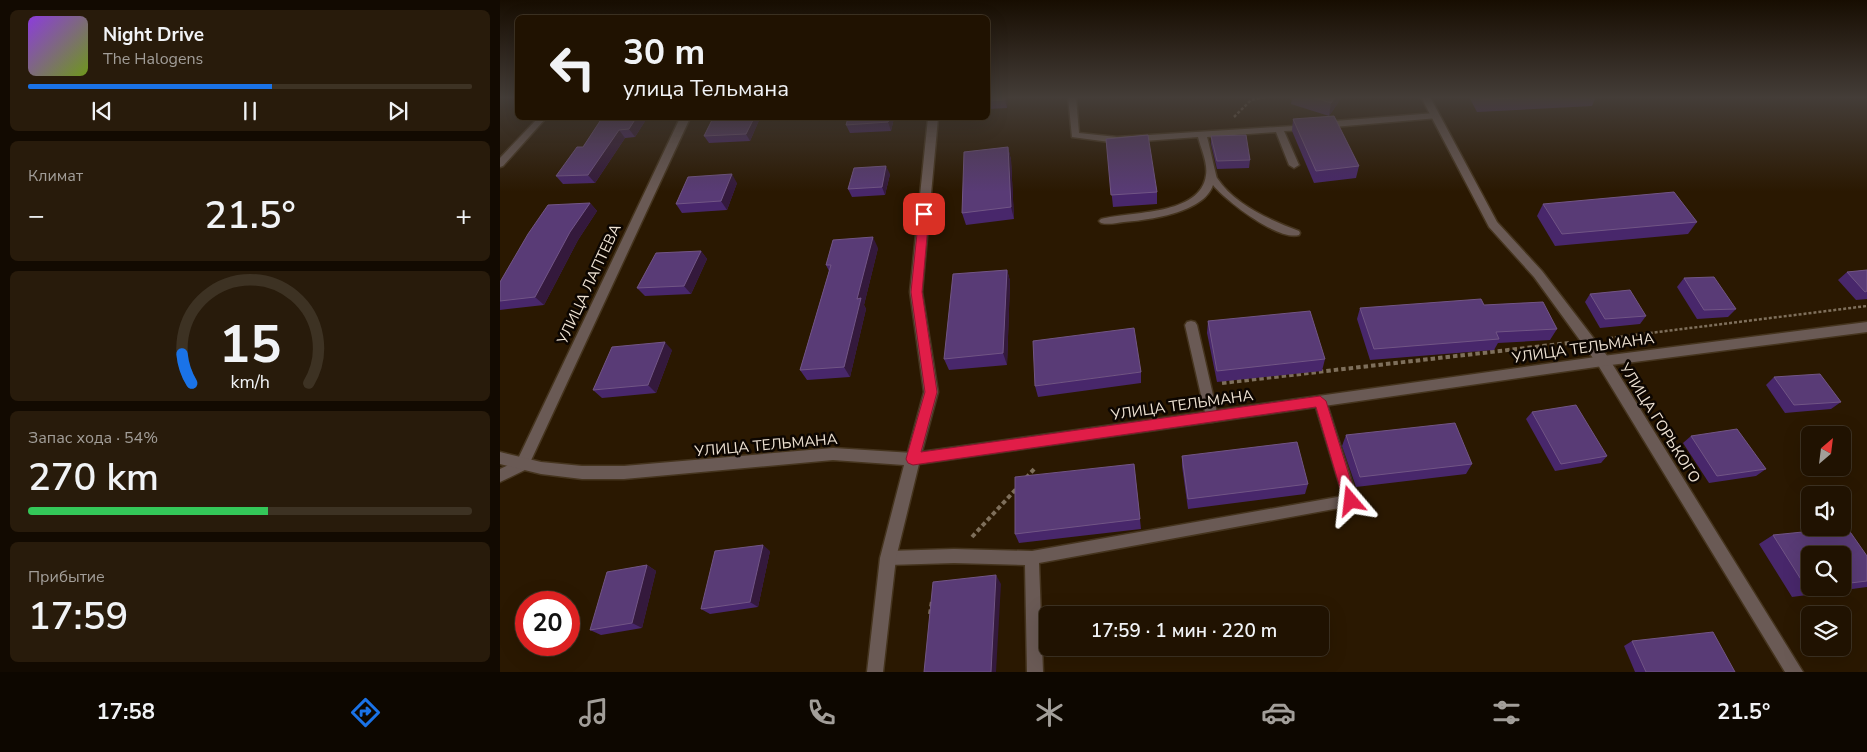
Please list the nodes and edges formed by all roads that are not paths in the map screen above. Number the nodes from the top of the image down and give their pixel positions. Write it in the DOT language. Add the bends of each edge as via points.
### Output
graph roads {
  1 [pos="533,128"];
  2 [pos="681,128"];
  3 [pos="932,128"];
  4 [pos="1074,128"];
  5 [pos="1287,128"];
  6 [pos="1442,128"];
  7 [pos="1279,129"];
  8 [pos="1202,135"];
  9 [pos="500,164"];
  10 [pos="1294,165"];
  11 [pos="1211,177"];
  12 [pos="1104,221"];
  13 [pos="1295,233"];
  14 [pos="1191,325"];
  15 [pos="1867,327"];
  16 [pos="1603,361"];
  17 [pos="1320,401"];
  18 [pos="1212,416"];
  19 [pos="500,458"];
  20 [pos="913,459"];
  21 [pos="522,465"];
  22 [pos="500,476"];
  23 [pos="888,558"];
  24 [pos="1032,558"];
  25 [pos="875,672"];
  26 [pos="1035,672"];
  27 [pos="1795,672"];
  1 -- 9 [label="lane"];
  2 -- 21 [label="street, УЛИЦА ЛАПТЕВА"];
  3 -- 20 [label="street" via="916,292 931,392"];
  4 -- 8 [label="lane" via="1075,135 1117,140"];
  5 -- 7 [label="lane"];
  6 -- 16 [label="street, УЛИЦА ГОРЬКОГО" via="1492,224 1538,274"];
  7 -- 8 [label="lane"];
  7 -- 10 [label="lane"];
  8 -- 11 [label="lane"];
  11 -- 12 [label="lane" via="1206,190 1170,212"];
  11 -- 13 [label="lane" via="1228,198 1248,212"];
  14 -- 18 [label="lane"];
  15 -- 16 [label="street, УЛИЦА ТЕЛЬМАНА"];
  16 -- 17 [label="street, УЛИЦА ТЕЛЬМАНА"];
  16 -- 27 [label="street, УЛИЦА ГОРЬКОГО"];
  17 -- 18 [label="street, УЛИЦА ТЕЛЬМАНА"];
  17 -- 24 [label="lane" via="1351,501"];
  18 -- 20 [label="street, УЛИЦА ТЕЛЬМАНА"];
  19 -- 21 [label="street, УЛИЦА ТЕЛЬМАНА"];
  20 -- 21 [label="street, УЛИЦА ТЕЛЬМАНА" via="833,454 611,475"];
  20 -- 23 [label="street"];
  21 -- 22 [label="street"];
  23 -- 24 [label="lane"];
  23 -- 25 [label="street"];
  24 -- 26 [label="lane"];
}
